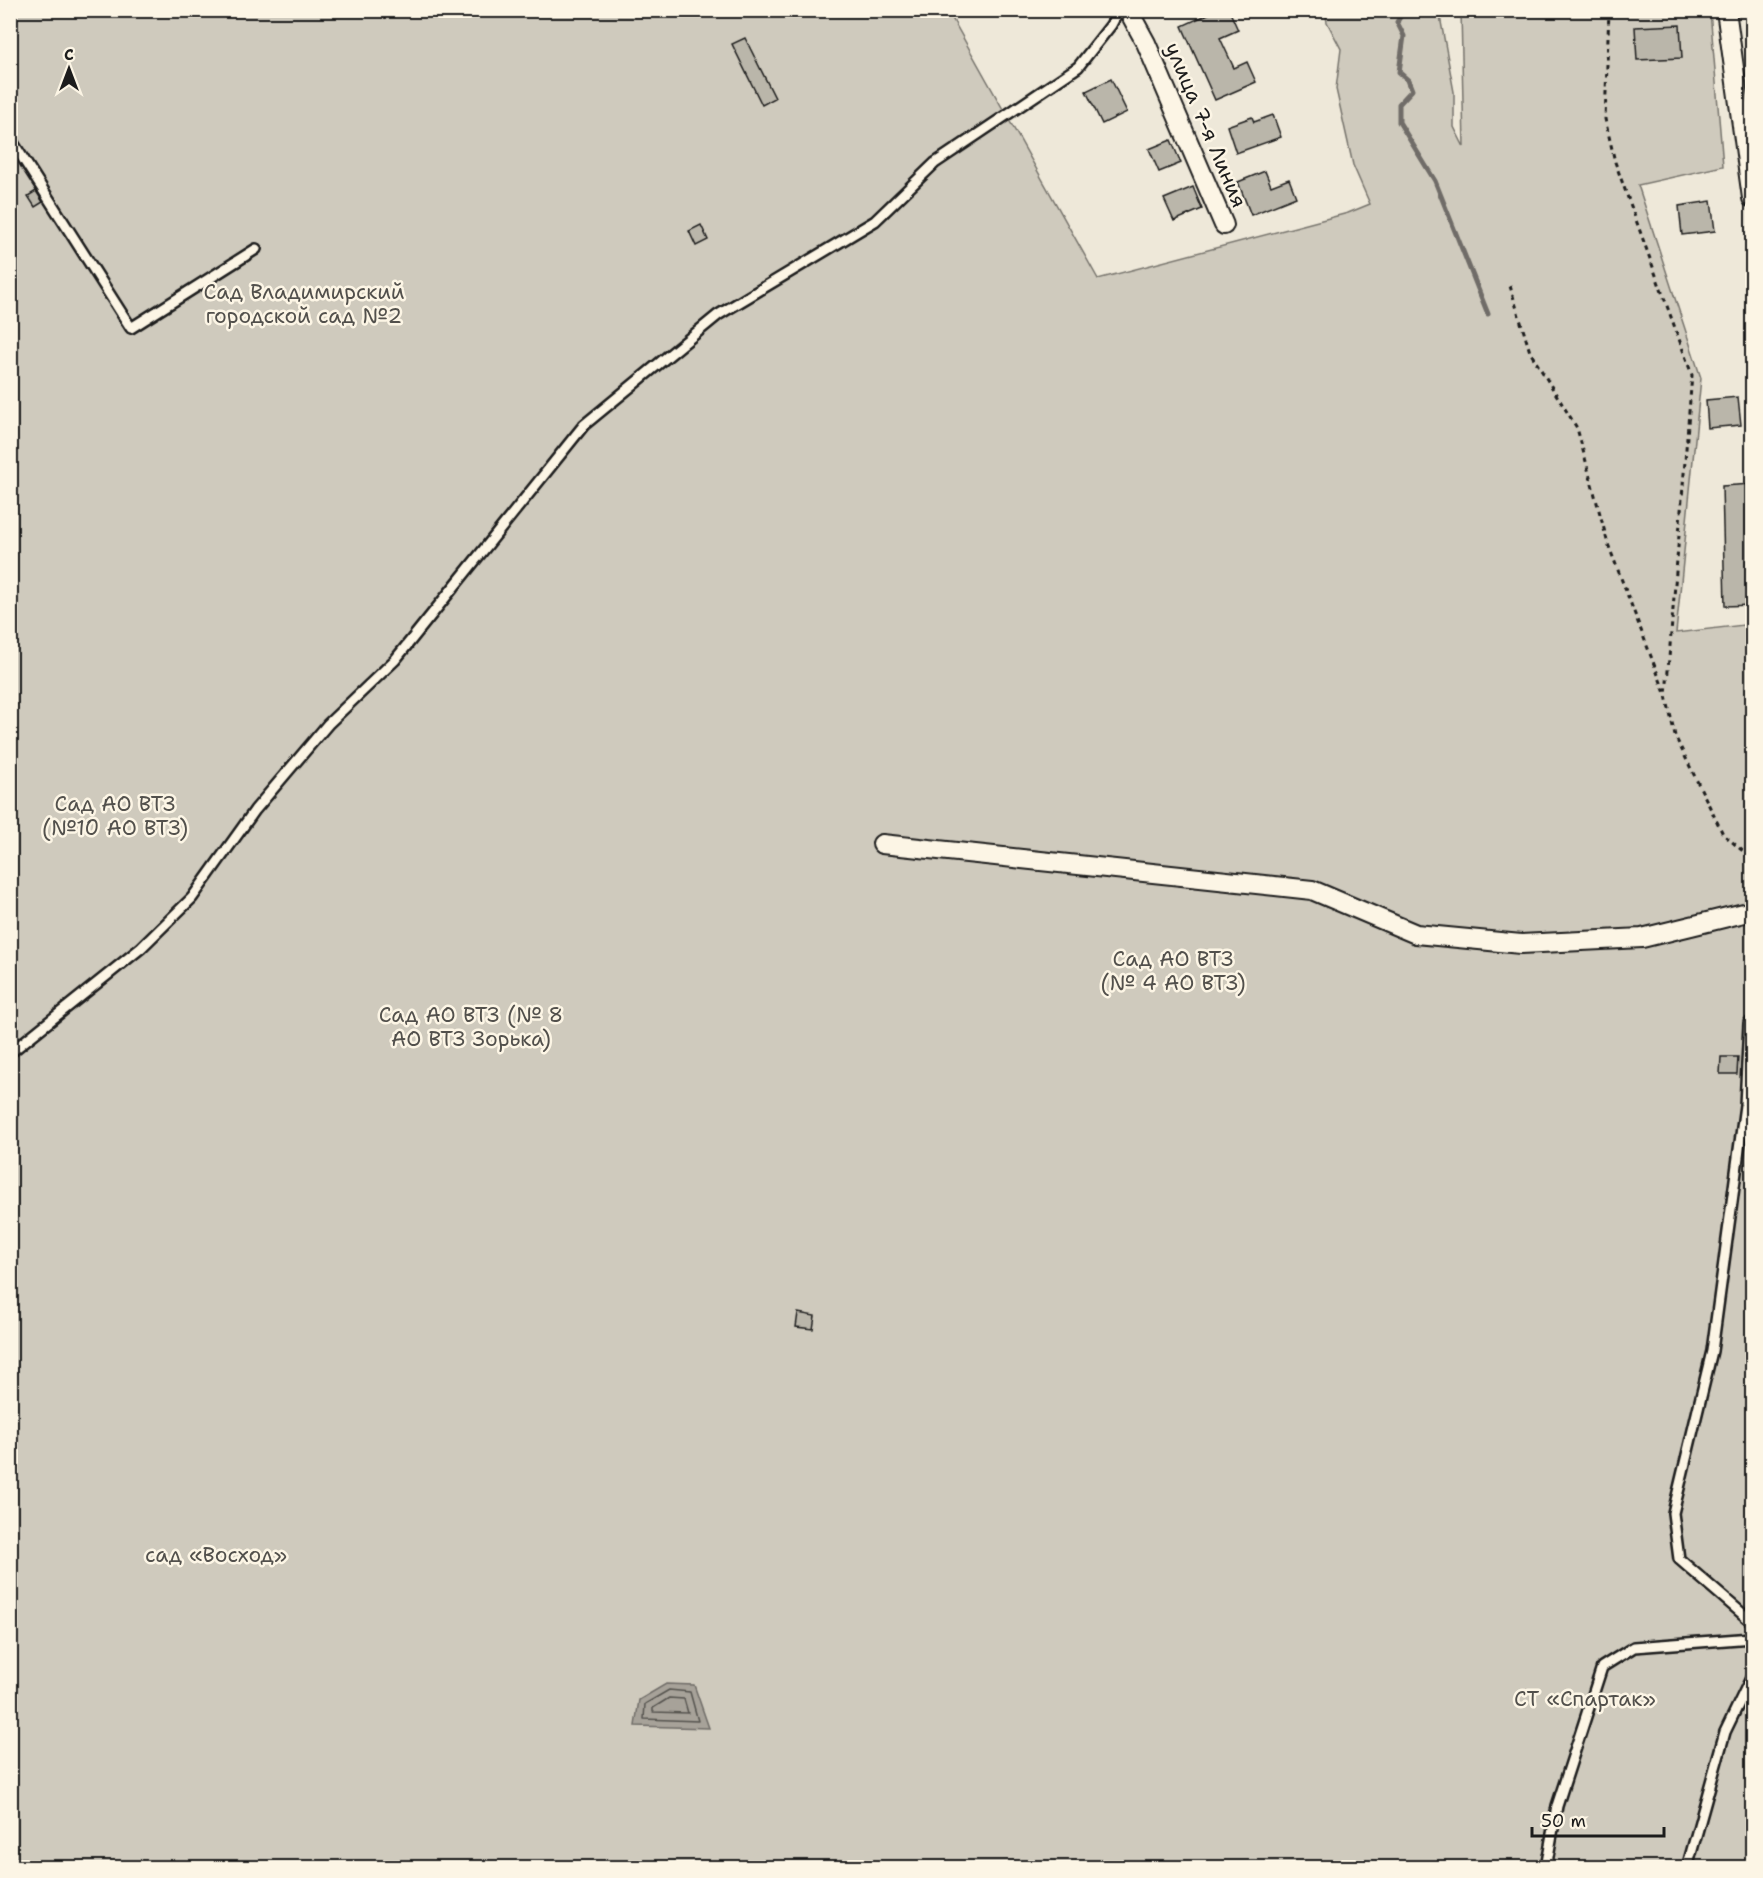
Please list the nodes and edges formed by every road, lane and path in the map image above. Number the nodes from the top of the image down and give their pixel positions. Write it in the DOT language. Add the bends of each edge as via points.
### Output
graph roads {
  1 [pos="1119,10"];
  2 [pos="1128,10"];
  3 [pos="1609,10"];
  4 [pos="1726,10"];
  5 [pos="10,138"];
  6 [pos="1752,198"];
  7 [pos="1224,225"];
  8 [pos="256,249"];
  9 [pos="1510,286"];
  10 [pos="1666,695"];
  11 [pos="882,844"];
  12 [pos="1752,859"];
  13 [pos="1752,911"];
  14 [pos="1749,1023"];
  15 [pos="10,1053"];
  16 [pos="1752,1622"];
  17 [pos="1752,1638"];
  18 [pos="1752,1676"];
  19 [pos="1546,1868"];
  20 [pos="1687,1868"];
  1 -- 15 [label="lane" via="1112,25 1078,66 935,163 875,221 718,315 584,425 395,660 328,724 255,810 192,898 141,948"];
  2 -- 7 [label="street, улица 7-я Линия" via="1146,42"];
  3 -- 10 [label="path" via="1605,119 1615,162 1692,375"];
  4 -- 6 [label="street"];
  5 -- 8 [label="lane" via="131,328"];
  9 -- 10 [label="path" via="1530,352 1577,428 1608,544"];
  10 -- 12 [label="path" via="1674,736 1723,834"];
  11 -- 13 [label="street" via="1312,890 1416,934 1521,944 1642,938"];
  14 -- 16 [label="lane" via="1745,1105 1712,1351 1672,1513 1679,1559"];
  17 -- 19 [label="lane" via="1634,1647 1602,1667 1557,1806"];
  18 -- 20 [label="lane" via="1725,1732"];
}
